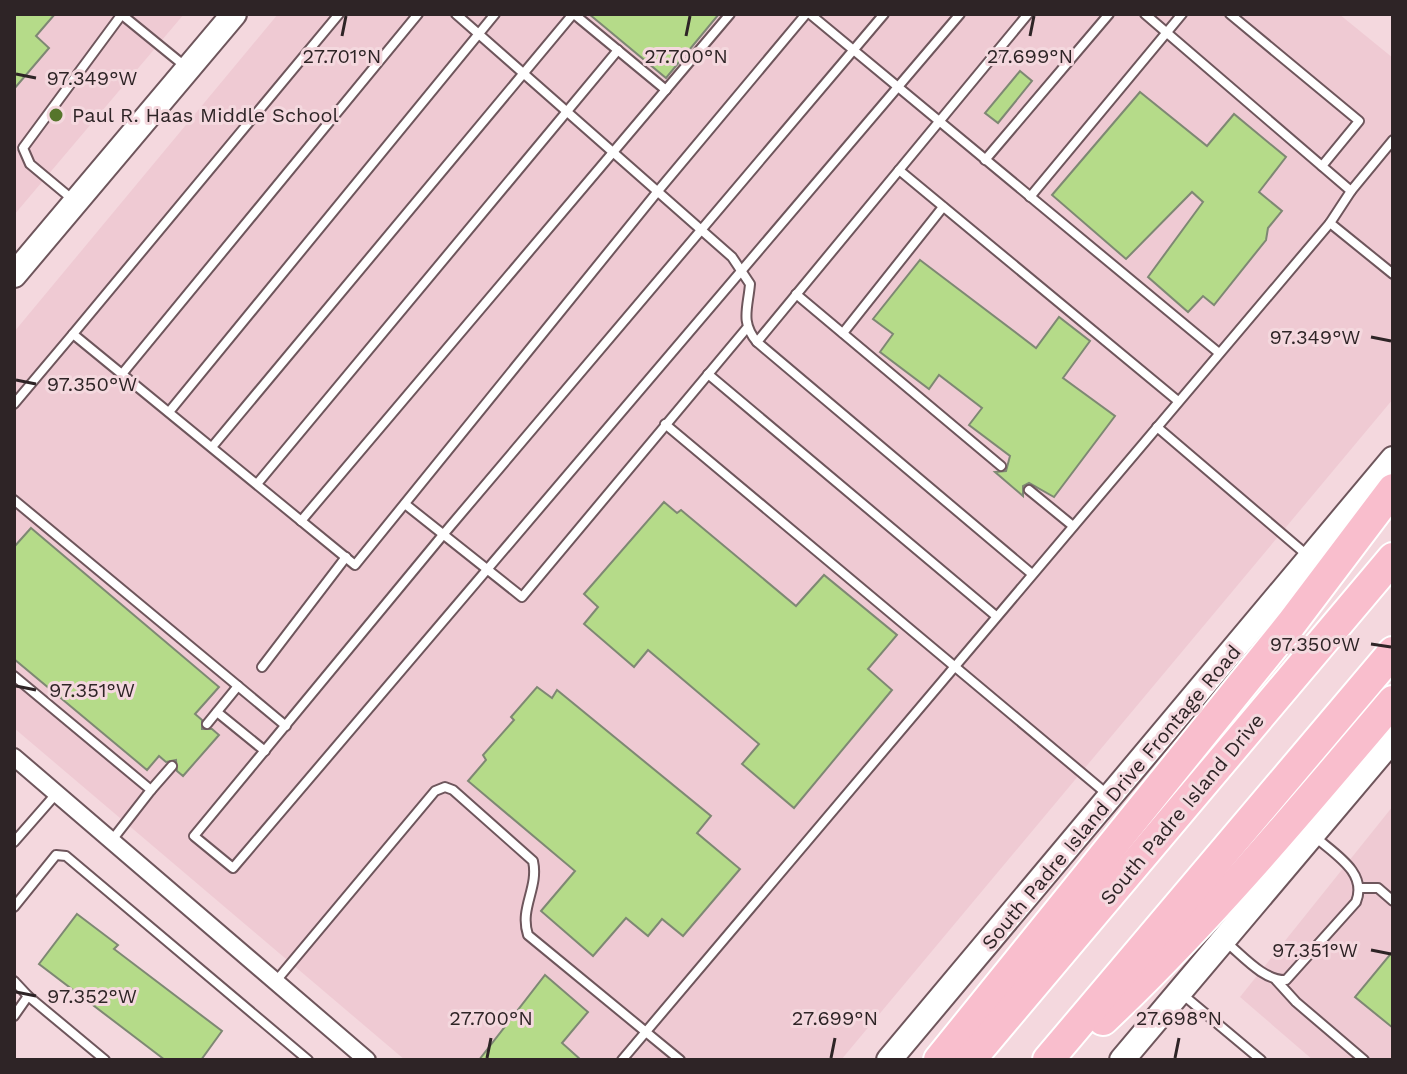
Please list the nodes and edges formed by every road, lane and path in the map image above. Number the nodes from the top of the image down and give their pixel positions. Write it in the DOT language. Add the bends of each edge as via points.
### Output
graph roads {
  1 [pos="121,14"];
  2 [pos="234,14"];
  3 [pos="339,14"];
  4 [pos="418,14"];
  5 [pos="456,14"];
  6 [pos="495,14"];
  7 [pos="573,14"];
  8 [pos="730,14"];
  9 [pos="808,14"];
  10 [pos="884,14"];
  11 [pos="960,14"];
  12 [pos="1028,14"];
  13 [pos="1109,14"];
  14 [pos="1145,14"];
  15 [pos="1182,14"];
  16 [pos="1230,14"];
  17 [pos="1167,32"];
  18 [pos="479,34"];
  19 [pos="854,49"];
  20 [pos="618,50"];
  21 [pos="188,69"];
  22 [pos="523,73"];
  23 [pos="897,87"];
  24 [pos="666,90"];
  25 [pos="567,111"];
  26 [pos="939,122"];
  27 [pos="1393,140"];
  28 [pos="614,153"];
  29 [pos="985,160"];
  30 [pos="1322,166"];
  31 [pos="899,170"];
  32 [pos="658,191"];
  33 [pos="1351,191"];
  34 [pos="1030,197"];
  35 [pos="76,202"];
  36 [pos="943,207"];
  37 [pos="1330,223"];
  38 [pos="701,229"];
  39 [pos="743,269"];
  40 [pos="1393,274"];
  41 [pos="14,275"];
  42 [pos="796,294"];
  43 [pos="746,329"];
  44 [pos="843,333"];
  45 [pos="73,334"];
  46 [pos="757,342"];
  47 [pos="1219,353"];
  48 [pos="122,374"];
  49 [pos="708,374"];
  50 [pos="1178,401"];
  51 [pos="14,404"];
  52 [pos="169,412"];
  53 [pos="665,424"];
  54 [pos="1157,427"];
  55 [pos="212,447"];
  56 [pos="1393,459"];
  57 [pos="1001,466"];
  58 [pos="257,484"];
  59 [pos="1393,489"];
  60 [pos="1029,490"];
  61 [pos="14,500"];
  62 [pos="405,504"];
  63 [pos="301,521"];
  64 [pos="1073,526"];
  65 [pos="442,536"];
  66 [pos="346,557"];
  67 [pos="1311,558"];
  68 [pos="1393,558"];
  69 [pos="485,569"];
  70 [pos="1032,574"];
  71 [pos="996,616"];
  72 [pos="1393,652"];
  73 [pos="954,666"];
  74 [pos="262,667"];
  75 [pos="14,676"];
  76 [pos="238,686"];
  77 [pos="1393,701"];
  78 [pos="217,712"];
  79 [pos="207,724"];
  80 [pos="286,726"];
  81 [pos="1393,739"];
  82 [pos="265,751"];
  83 [pos="14,757"];
  84 [pos="172,766"];
  85 [pos="151,790"];
  86 [pos="57,793"];
  87 [pos="1110,797"];
  88 [pos="1313,835"];
  89 [pos="112,840"];
  90 [pos="14,842"];
  91 [pos="1362,888"];
  92 [pos="1393,901"];
  93 [pos="14,907"];
  94 [pos="1224,940"];
  95 [pos="1276,980"];
  96 [pos="14,981"];
  97 [pos="276,981"];
  98 [pos="1180,992"];
  99 [pos="28,996"];
  100 [pos="14,1016"];
  101 [pos="646,1030"];
  102 [pos="105,1060"];
  103 [pos="308,1060"];
  104 [pos="367,1060"];
  105 [pos="622,1060"];
  106 [pos="680,1060"];
  107 [pos="889,1060"];
  108 [pos="939,1060"];
  109 [pos="970,1060"];
  110 [pos="1048,1060"];
  111 [pos="1061,1060"];
  112 [pos="1122,1060"];
  113 [pos="1261,1060"];
  114 [pos="1364,1060"];
  1 -- 21 [label="lane"];
  1 -- 35 [label="lane" via="23,148 30,164"];
  2 -- 21 [label="main road"];
  3 -- 45 [label="lane"];
  4 -- 48 [label="lane"];
  5 -- 18 [label="lane"];
  6 -- 18 [label="lane"];
  7 -- 20 [label="lane"];
  7 -- 22 [label="lane"];
  8 -- 24 [label="lane"];
  9 -- 19 [label="lane"];
  9 -- 32 [label="lane"];
  10 -- 19 [label="lane"];
  11 -- 23 [label="lane"];
  12 -- 26 [label="lane"];
  13 -- 29 [label="lane"];
  14 -- 17 [label="lane"];
  15 -- 17 [label="lane"];
  16 -- 30 [label="lane" via="1359,121"];
  17 -- 30 [label="lane"];
  17 -- 34 [label="lane"];
  18 -- 22 [label="lane"];
  18 -- 52 [label="lane"];
  19 -- 23 [label="lane"];
  19 -- 38 [label="lane"];
  20 -- 24 [label="lane"];
  20 -- 25 [label="lane"];
  21 -- 35 [label="main road"];
  22 -- 25 [label="lane"];
  22 -- 55 [label="lane"];
  23 -- 26 [label="lane"];
  23 -- 39 [label="lane"];
  24 -- 28 [label="lane"];
  25 -- 28 [label="lane"];
  25 -- 58 [label="lane"];
  26 -- 29 [label="lane"];
  26 -- 31 [label="lane"];
  27 -- 33 [label="lane"];
  28 -- 32 [label="lane"];
  28 -- 63 [label="lane"];
  29 -- 34 [label="lane"];
  30 -- 33 [label="lane"];
  31 -- 36 [label="lane"];
  31 -- 42 [label="lane"];
  32 -- 38 [label="lane"];
  32 -- 62 [label="lane"];
  33 -- 37 [label="lane"];
  34 -- 47 [label="lane"];
  35 -- 41 [label="main road"];
  36 -- 44 [label="lane"];
  36 -- 50 [label="lane"];
  37 -- 40 [label="lane"];
  37 -- 47 [label="lane"];
  38 -- 39 [label="lane"];
  38 -- 65 [label="lane"];
  39 -- 43 [label="lane" via="750,284"];
  39 -- 69 [label="lane"];
  42 -- 44 [label="lane"];
  42 -- 46 [label="lane"];
  43 -- 46 [label="lane"];
  43 -- 49 [label="lane"];
  44 -- 57 [label="lane"];
  45 -- 48 [label="lane"];
  45 -- 51 [label="lane"];
  46 -- 70 [label="lane"];
  47 -- 50 [label="lane"];
  48 -- 52 [label="lane"];
  49 -- 53 [label="lane"];
  49 -- 71 [label="lane"];
  50 -- 54 [label="lane"];
  52 -- 55 [label="lane"];
  53 -- 69 [label="lane" via="522,597"];
  53 -- 73 [label="lane"];
  54 -- 64 [label="lane"];
  54 -- 67 [label="lane"];
  55 -- 58 [label="lane"];
  56 -- 67 [label="main road, South Padre Island Drive Frontage Road"];
  58 -- 63 [label="lane"];
  59 -- 108 [label="highway" via="1291,624"];
  60 -- 64 [label="lane"];
  61 -- 76 [label="lane"];
  62 -- 65 [label="lane"];
  62 -- 66 [label="lane" via="355,565"];
  63 -- 66 [label="lane"];
  64 -- 70 [label="lane"];
  65 -- 69 [label="lane"];
  65 -- 80 [label="lane"];
  66 -- 74 [label="lane"];
  67 -- 87 [label="main road, South Padre Island Drive Frontage Road"];
  68 -- 109 [label="highway, South Padre Island Drive"];
  69 -- 82 [label="lane" via="233,868 194,836"];
  70 -- 71 [label="lane"];
  71 -- 73 [label="lane"];
  72 -- 110 [label="highway"];
  73 -- 87 [label="lane"];
  73 -- 101 [label="lane"];
  75 -- 85 [label="lane"];
  76 -- 78 [label="lane"];
  76 -- 80 [label="lane"];
  77 -- 111 [label="highway" via="1143,982"];
  78 -- 79 [label="lane"];
  78 -- 82 [label="lane"];
  80 -- 82 [label="lane"];
  81 -- 88 [label="main road"];
  83 -- 86 [label="street"];
  84 -- 85 [label="lane"];
  85 -- 89 [label="lane"];
  86 -- 89 [label="street"];
  86 -- 90 [label="lane"];
  87 -- 107 [label="main road, South Padre Island Drive Frontage Road"];
  88 -- 91 [label="lane" via="1358,876"];
  88 -- 94 [label="main road"];
  89 -- 97 [label="street"];
  91 -- 92 [label="lane" via="1378,888"];
  91 -- 95 [label="lane" via="1296,973"];
  93 -- 103 [label="lane" via="56,855 66,856"];
  94 -- 95 [label="lane"];
  94 -- 98 [label="main road"];
  95 -- 114 [label="lane"];
  96 -- 99 [label="lane"];
  97 -- 101 [label="lane" via="435,791 445,787 533,861 525,909 528,935"];
  97 -- 104 [label="street"];
  98 -- 112 [label="main road"];
  98 -- 113 [label="lane"];
  99 -- 100 [label="lane"];
  99 -- 102 [label="lane"];
  101 -- 105 [label="lane"];
  101 -- 106 [label="lane"];
}
